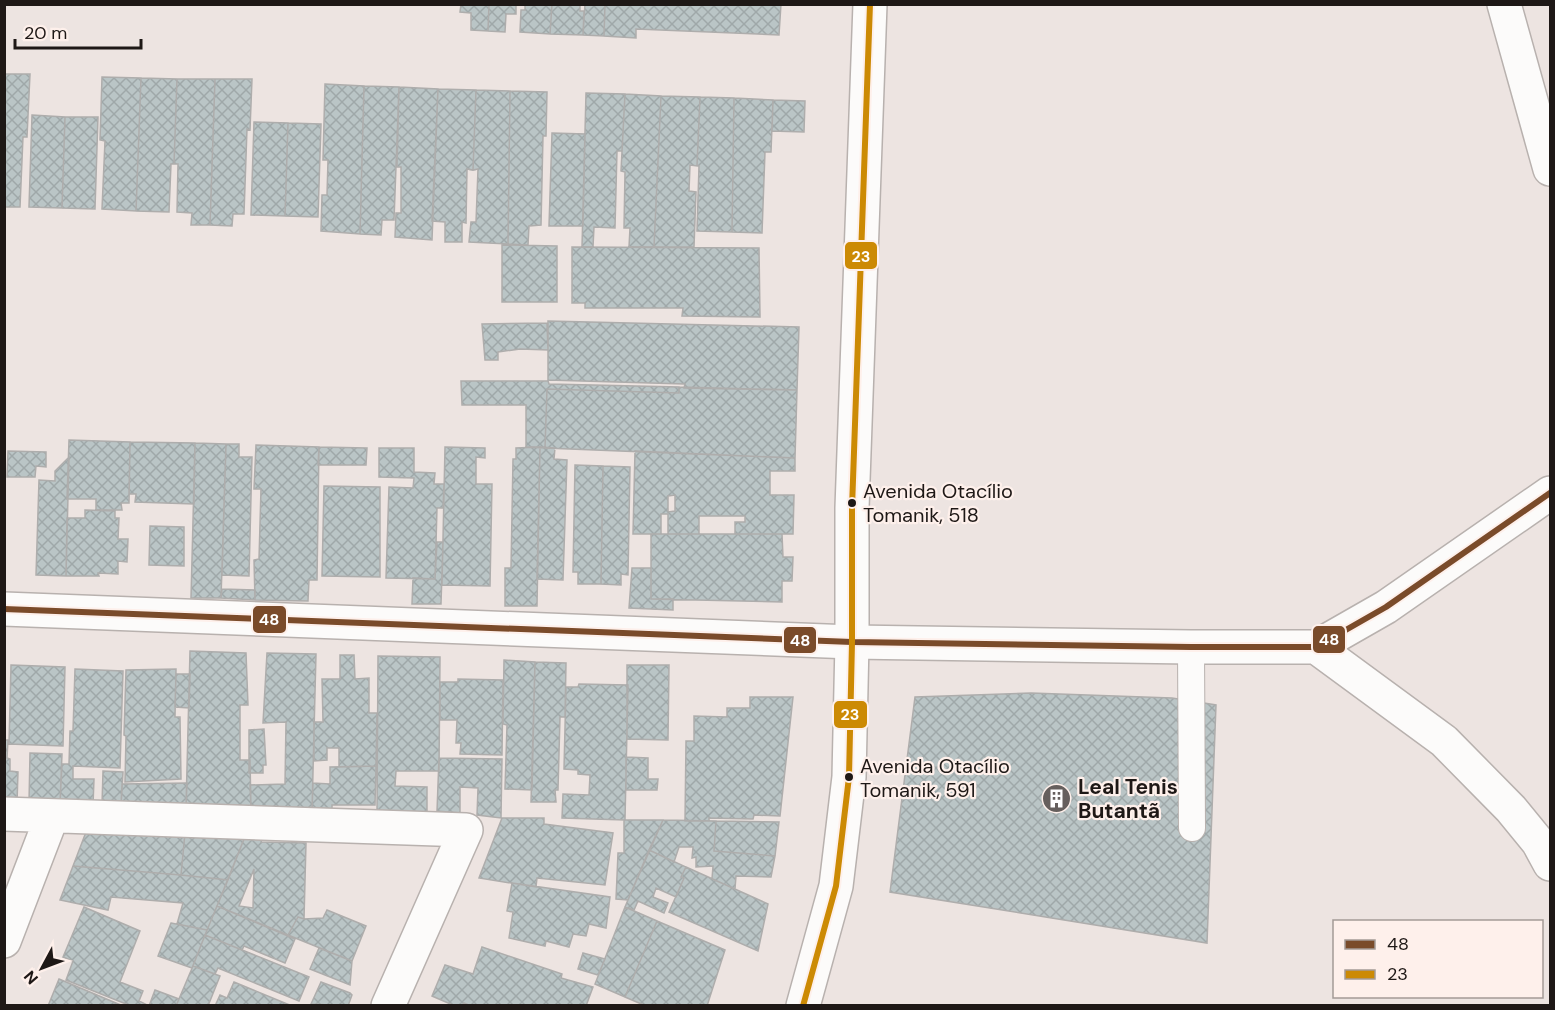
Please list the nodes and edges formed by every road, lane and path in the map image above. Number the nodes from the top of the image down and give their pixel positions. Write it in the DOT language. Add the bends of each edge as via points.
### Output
graph roads {
  1 [pos="870,4"];
  2 [pos="1504,4"];
  3 [pos="1551,168"];
  4 [pos="1551,494"];
  5 [pos="4,609"];
  6 [pos="852,642"];
  7 [pos="1316,647"];
  8 [pos="1191,648"];
  9 [pos="4,814"];
  10 [pos="52,816"];
  11 [pos="1192,828"];
  12 [pos="1551,864"];
  13 [pos="4,941"];
  14 [pos="388,1005"];
  15 [pos="803,1005"];
  1 -- 6 [label="street" via="852,508"];
  2 -- 3 [label="street"];
  4 -- 7 [label="street" via="1386,607"];
  5 -- 6 [label="street"];
  6 -- 8 [label="street"];
  6 -- 15 [label="street" via="849,777 836,886"];
  7 -- 8 [label="street"];
  7 -- 12 [label="street" via="1444,741 1511,809"];
  8 -- 11 [label="lane"];
  9 -- 10 [label="street"];
  10 -- 13 [label="street"];
  10 -- 14 [label="street" via="466,830"];
}
